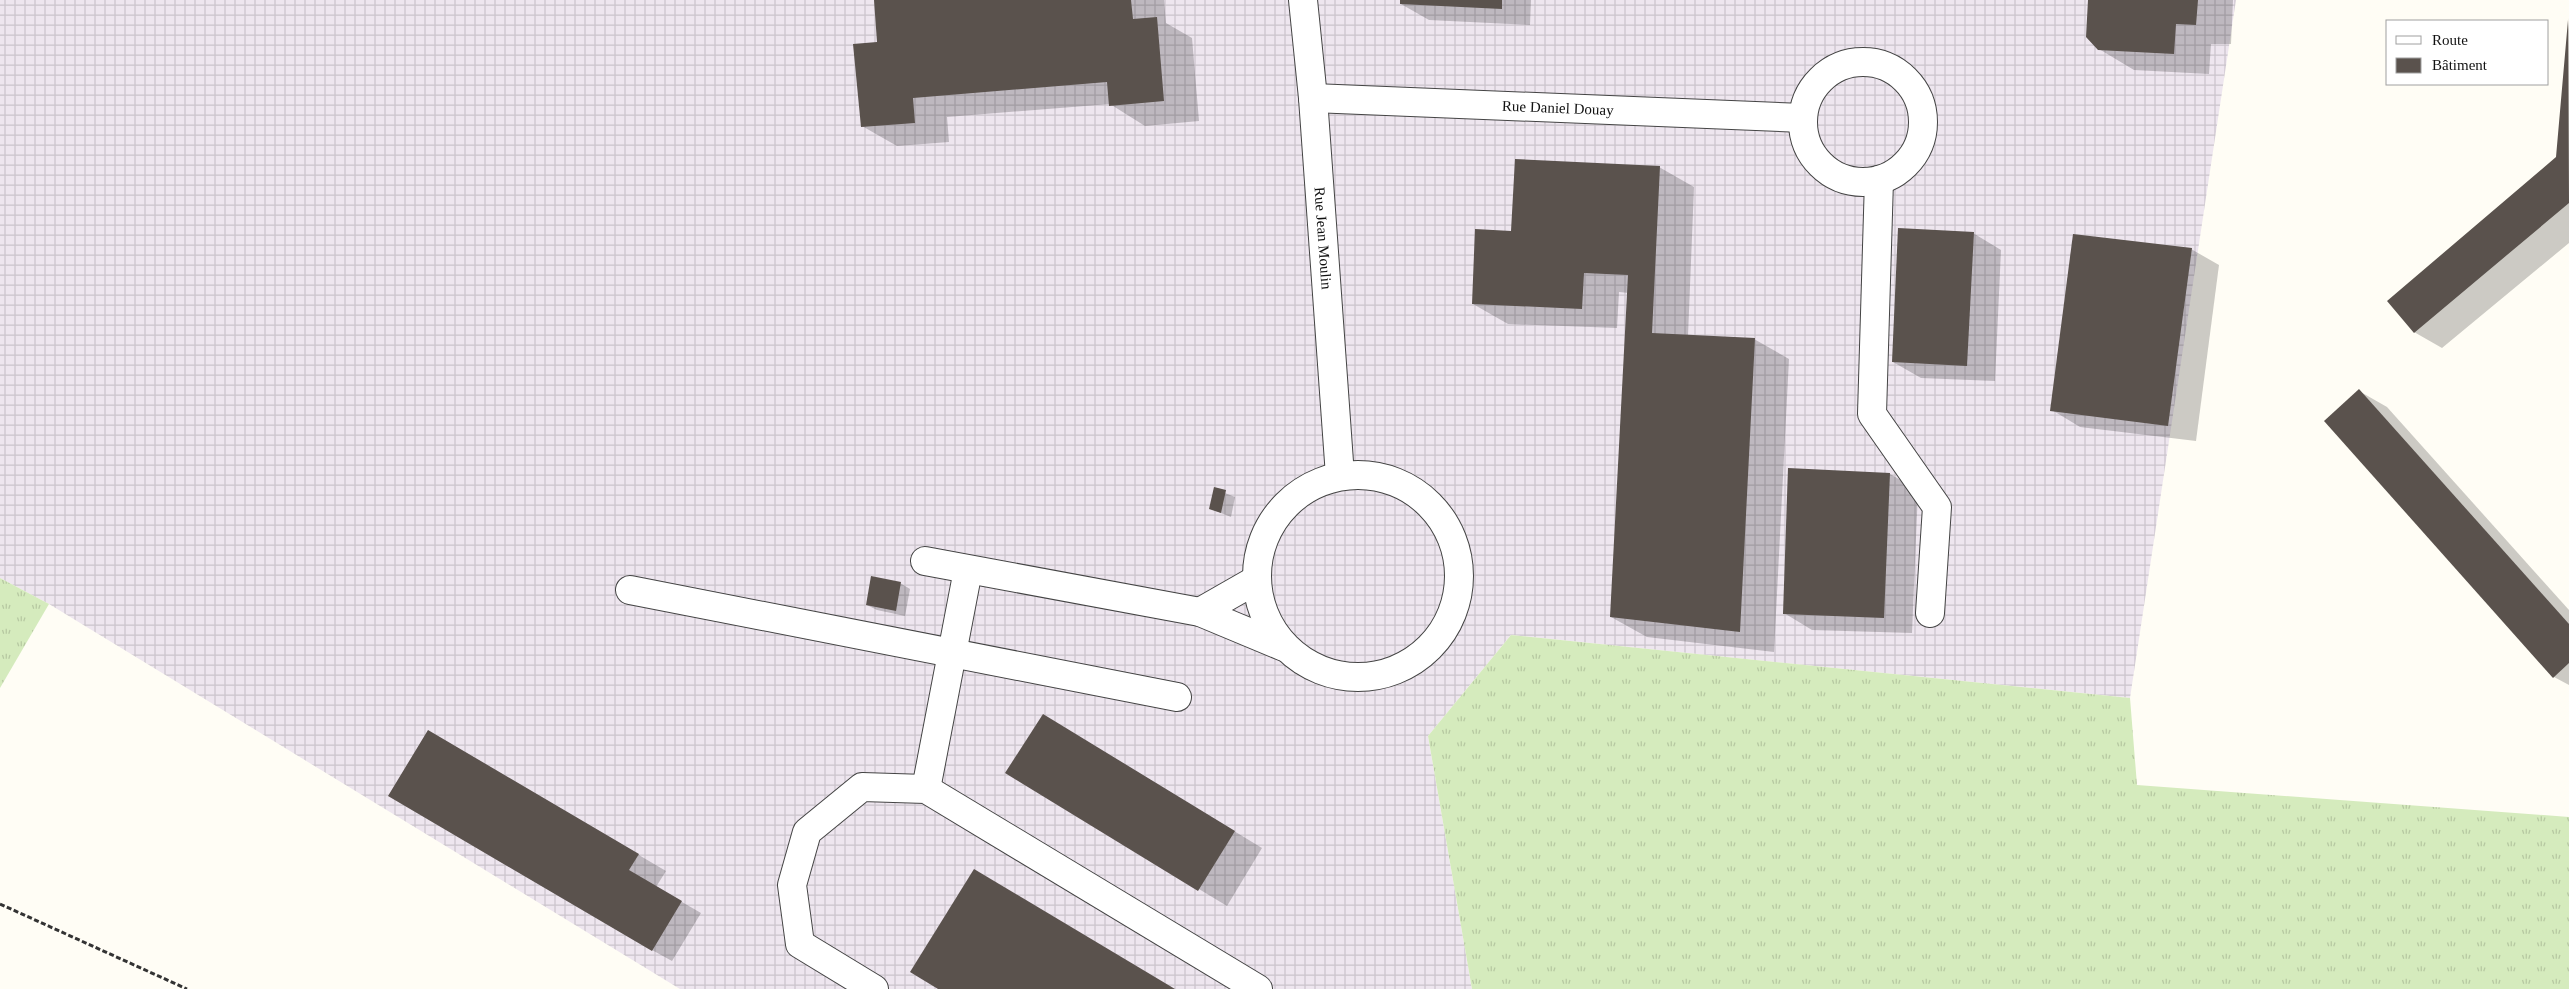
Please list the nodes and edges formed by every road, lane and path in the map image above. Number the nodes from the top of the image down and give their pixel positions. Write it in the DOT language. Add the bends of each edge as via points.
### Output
graph roads {
  1 [pos="1303,0"];
  2 [pos="1313,98"];
  3 [pos="1803,118"];
  4 [pos="1879,180"];
  5 [pos="1340,476"];
  6 [pos="925,562"];
  7 [pos="968,570"];
  8 [pos="1256,580"];
  9 [pos="630,590"];
  10 [pos="1200,612"];
  11 [pos="1930,613"];
  12 [pos="1284,646"];
  13 [pos="952,653"];
  14 [pos="1177,697"];
  15 [pos="926,789"];
  16 [pos="0,904"];
  17 [pos="187,989"];
  18 [pos="874,989"];
  19 [pos="1258,989"];
  1 -- 2 [label="street, Rue Jean Moulin"];
  2 -- 3 [label="street, Rue Daniel Douay"];
  2 -- 5 [label="street, Rue Jean Moulin"];
  3 -- 4 [label="street" via="1805,137 1812,155 1825,168 1841,178 1860,182"];
  3 -- 4 [label="street" via="1807,98 1818,81 1835,69 1854,62 1875,63 1894,70 1909,83 1920,102 1923,122 1920,142 1910,159 1896,172"];
  4 -- 11 [label="street" via="1872,414 1937,507"];
  5 -- 8 [label="street" via="1312,485 1288,502 1270,524 1259,551"];
  5 -- 12 [label="street" via="1372,475 1403,485 1429,504 1449,530 1458,560 1459,592 1448,623 1429,649 1403,667 1372,677 1332,674 1310,666"];
  6 -- 7 [label="street"];
  7 -- 10 [label="street"];
  7 -- 13 [label="street"];
  8 -- 10 [label="street"];
  8 -- 12 [label="street" via="1269,627"];
  9 -- 13 [label="street"];
  10 -- 12 [label="street"];
  13 -- 14 [label="street"];
  13 -- 15 [label="street"];
  15 -- 18 [label="street" via="862,788 808,832 792,885 800,944"];
  15 -- 19 [label="street"];
  16 -- 17 [label="path"];
}
